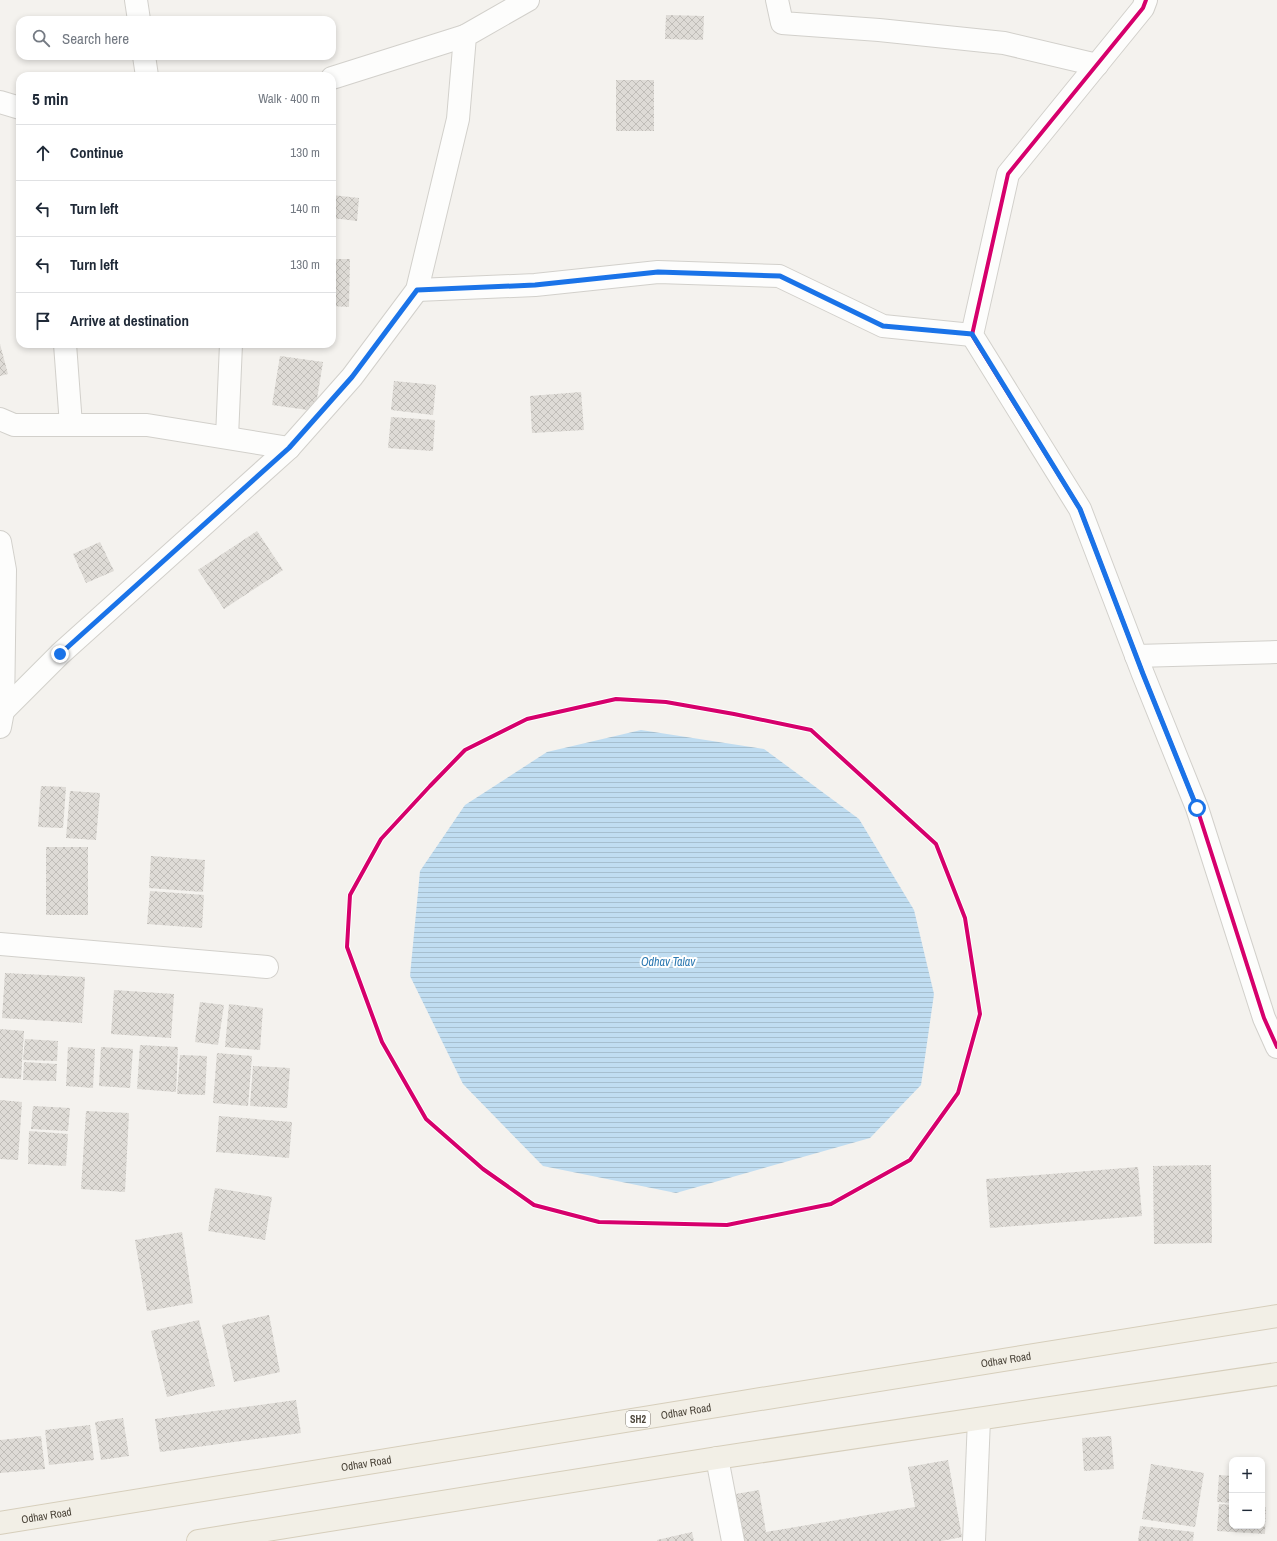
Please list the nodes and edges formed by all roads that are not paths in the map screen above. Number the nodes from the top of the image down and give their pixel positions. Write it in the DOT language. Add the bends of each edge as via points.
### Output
graph roads {
  1 [pos="136,0"];
  2 [pos="528,0"];
  3 [pos="777,0"];
  4 [pos="1146,0"];
  5 [pos="138,16"];
  6 [pos="466,36"];
  7 [pos="145,60"];
  8 [pos="1097,65"];
  9 [pos="146,72"];
  10 [pos="336,77"];
  11 [pos="0,102"];
  12 [pos="16,107"];
  13 [pos="417,290"];
  14 [pos="972,334"];
  15 [pos="65,348"];
  16 [pos="231,348"];
  17 [pos="0,419"];
  18 [pos="71,425"];
  19 [pos="225,437"];
  20 [pos="289,448"];
  21 [pos="0,542"];
  22 [pos="1277,652"];
  23 [pos="1136,656"];
  24 [pos="2,719"];
  25 [pos="0,944"];
  26 [pos="267,967"];
  27 [pos="1277,1047"];
  28 [pos="1277,1316"];
  29 [pos="1277,1374"];
  30 [pos="979,1419"];
  31 [pos="717,1458"];
  32 [pos="0,1523"];
  33 [pos="198,1541"];
  34 [pos="733,1541"];
  35 [pos="974,1541"];
  1 -- 5 [label="street"];
  2 -- 6 [label="street"];
  3 -- 8 [label="street" via="782,23 1004,43"];
  4 -- 8 [label="street" via="1143,8"];
  6 -- 10 [label="street"];
  6 -- 13 [label="street" via="458,119"];
  7 -- 9 [label="street"];
  8 -- 14 [label="street" via="1008,174"];
  11 -- 12 [label="street"];
  13 -- 14 [label="street" via="535,285 658,272 780,276 883,326"];
  13 -- 20 [label="street" via="352,377"];
  14 -- 23 [label="street" via="1080,509"];
  15 -- 18 [label="street"];
  16 -- 19 [label="street"];
  17 -- 18 [label="street" via="14,425"];
  18 -- 19 [label="street" via="147,425"];
  19 -- 20 [label="street"];
  20 -- 24 [label="street" via="60,654"];
  21 -- 24 [label="street" via="5,570"];
  22 -- 23 [label="street"];
  23 -- 27 [label="street" via="1197,808 1264,1018"];
  25 -- 26 [label="street"];
  28 -- 32 [label="main road, Odhav Road / SH2"];
  29 -- 30 [label="main road"];
  30 -- 31 [label="main road"];
  30 -- 35 [label="street"];
  31 -- 33 [label="main road"];
  31 -- 34 [label="street"];
}
